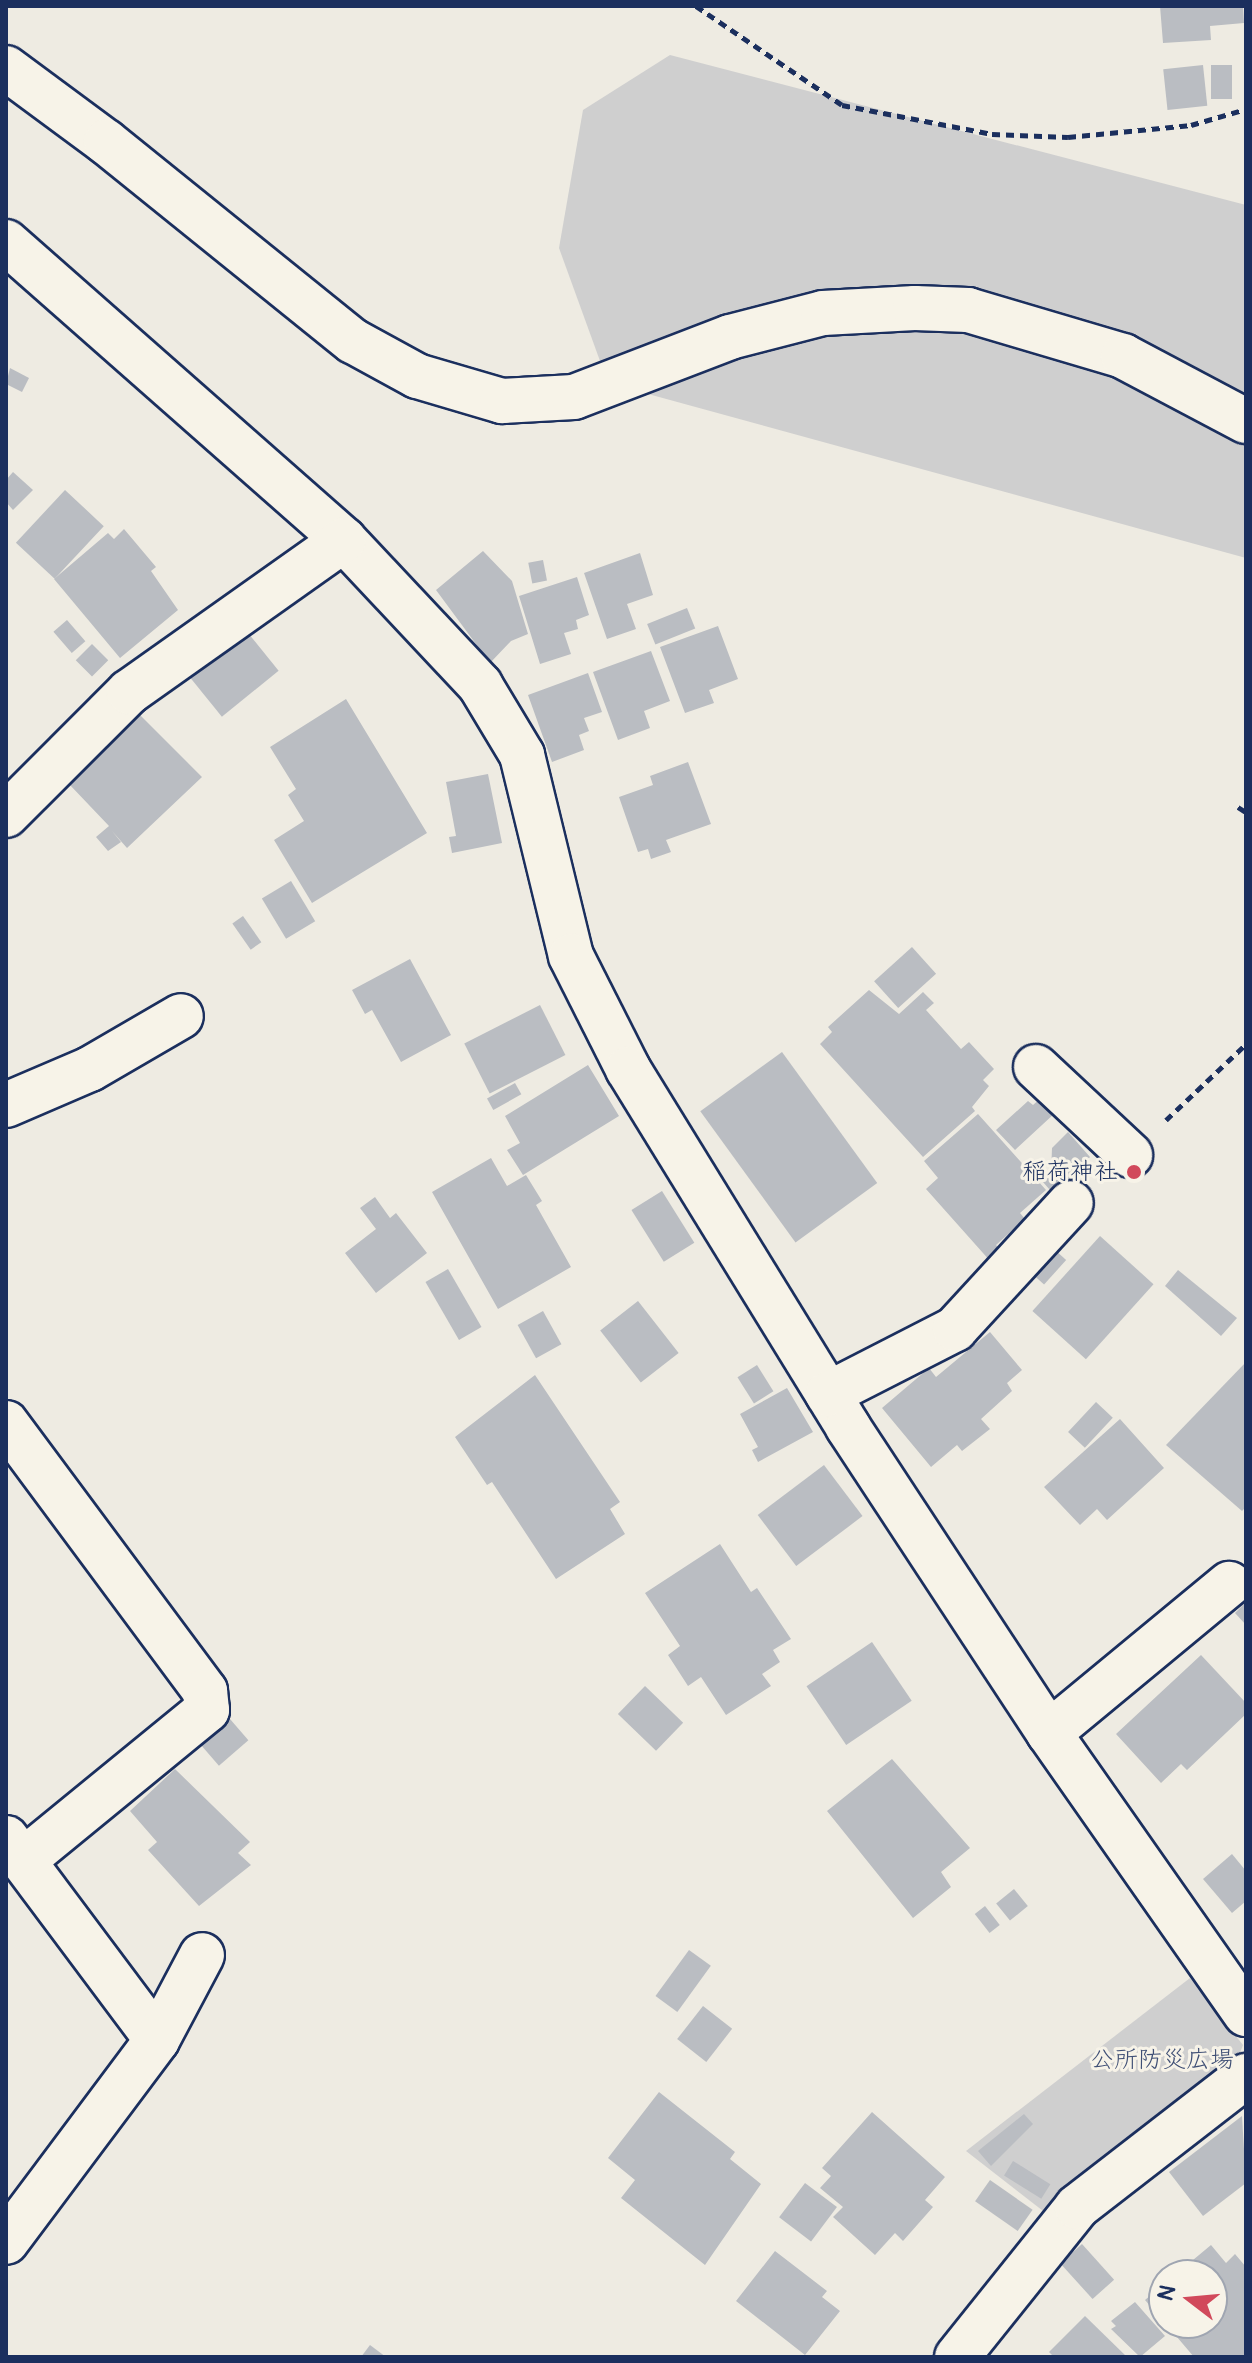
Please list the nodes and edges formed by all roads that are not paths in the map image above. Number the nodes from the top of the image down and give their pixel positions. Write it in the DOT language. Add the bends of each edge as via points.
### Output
graph roads {
  1 [pos="6,68"];
  2 [pos="6,242"];
  3 [pos="1246,421"];
  4 [pos="344,540"];
  5 [pos="6,815"];
  6 [pos="181,1016"];
  7 [pos="1036,1067"];
  8 [pos="6,1105"];
  9 [pos="1130,1155"];
  10 [pos="1071,1203"];
  11 [pos="828,1394"];
  12 [pos="6,1423"];
  13 [pos="1229,1584"];
  14 [pos="1049,1733"];
  15 [pos="15,1849"];
  16 [pos="202,1955"];
  17 [pos="1246,2014"];
  18 [pos="157,2040"];
  19 [pos="1246,2076"];
  20 [pos="6,2242"];
  21 [pos="957,2357"];
  1 -- 3 [label="street" via="353,341 417,376 502,401 574,397 730,337 823,313 915,308 968,310 1123,356"];
  2 -- 4 [label="street"];
  4 -- 5 [label="street" via="129,692"];
  4 -- 11 [label="street" via="480,685 522,755 571,956 628,1069"];
  6 -- 8 [label="street" via="90,1069"];
  7 -- 9 [label="street"];
  10 -- 11 [label="street" via="955,1329"];
  11 -- 14 [label="street"];
  12 -- 15 [label="street" via="205,1691 207,1710"];
  13 -- 14 [label="street"];
  14 -- 17 [label="street"];
  15 -- 18 [label="street"];
  16 -- 18 [label="street"];
  18 -- 20 [label="street"];
  19 -- 21 [label="street" via="1077,2207"];
}
